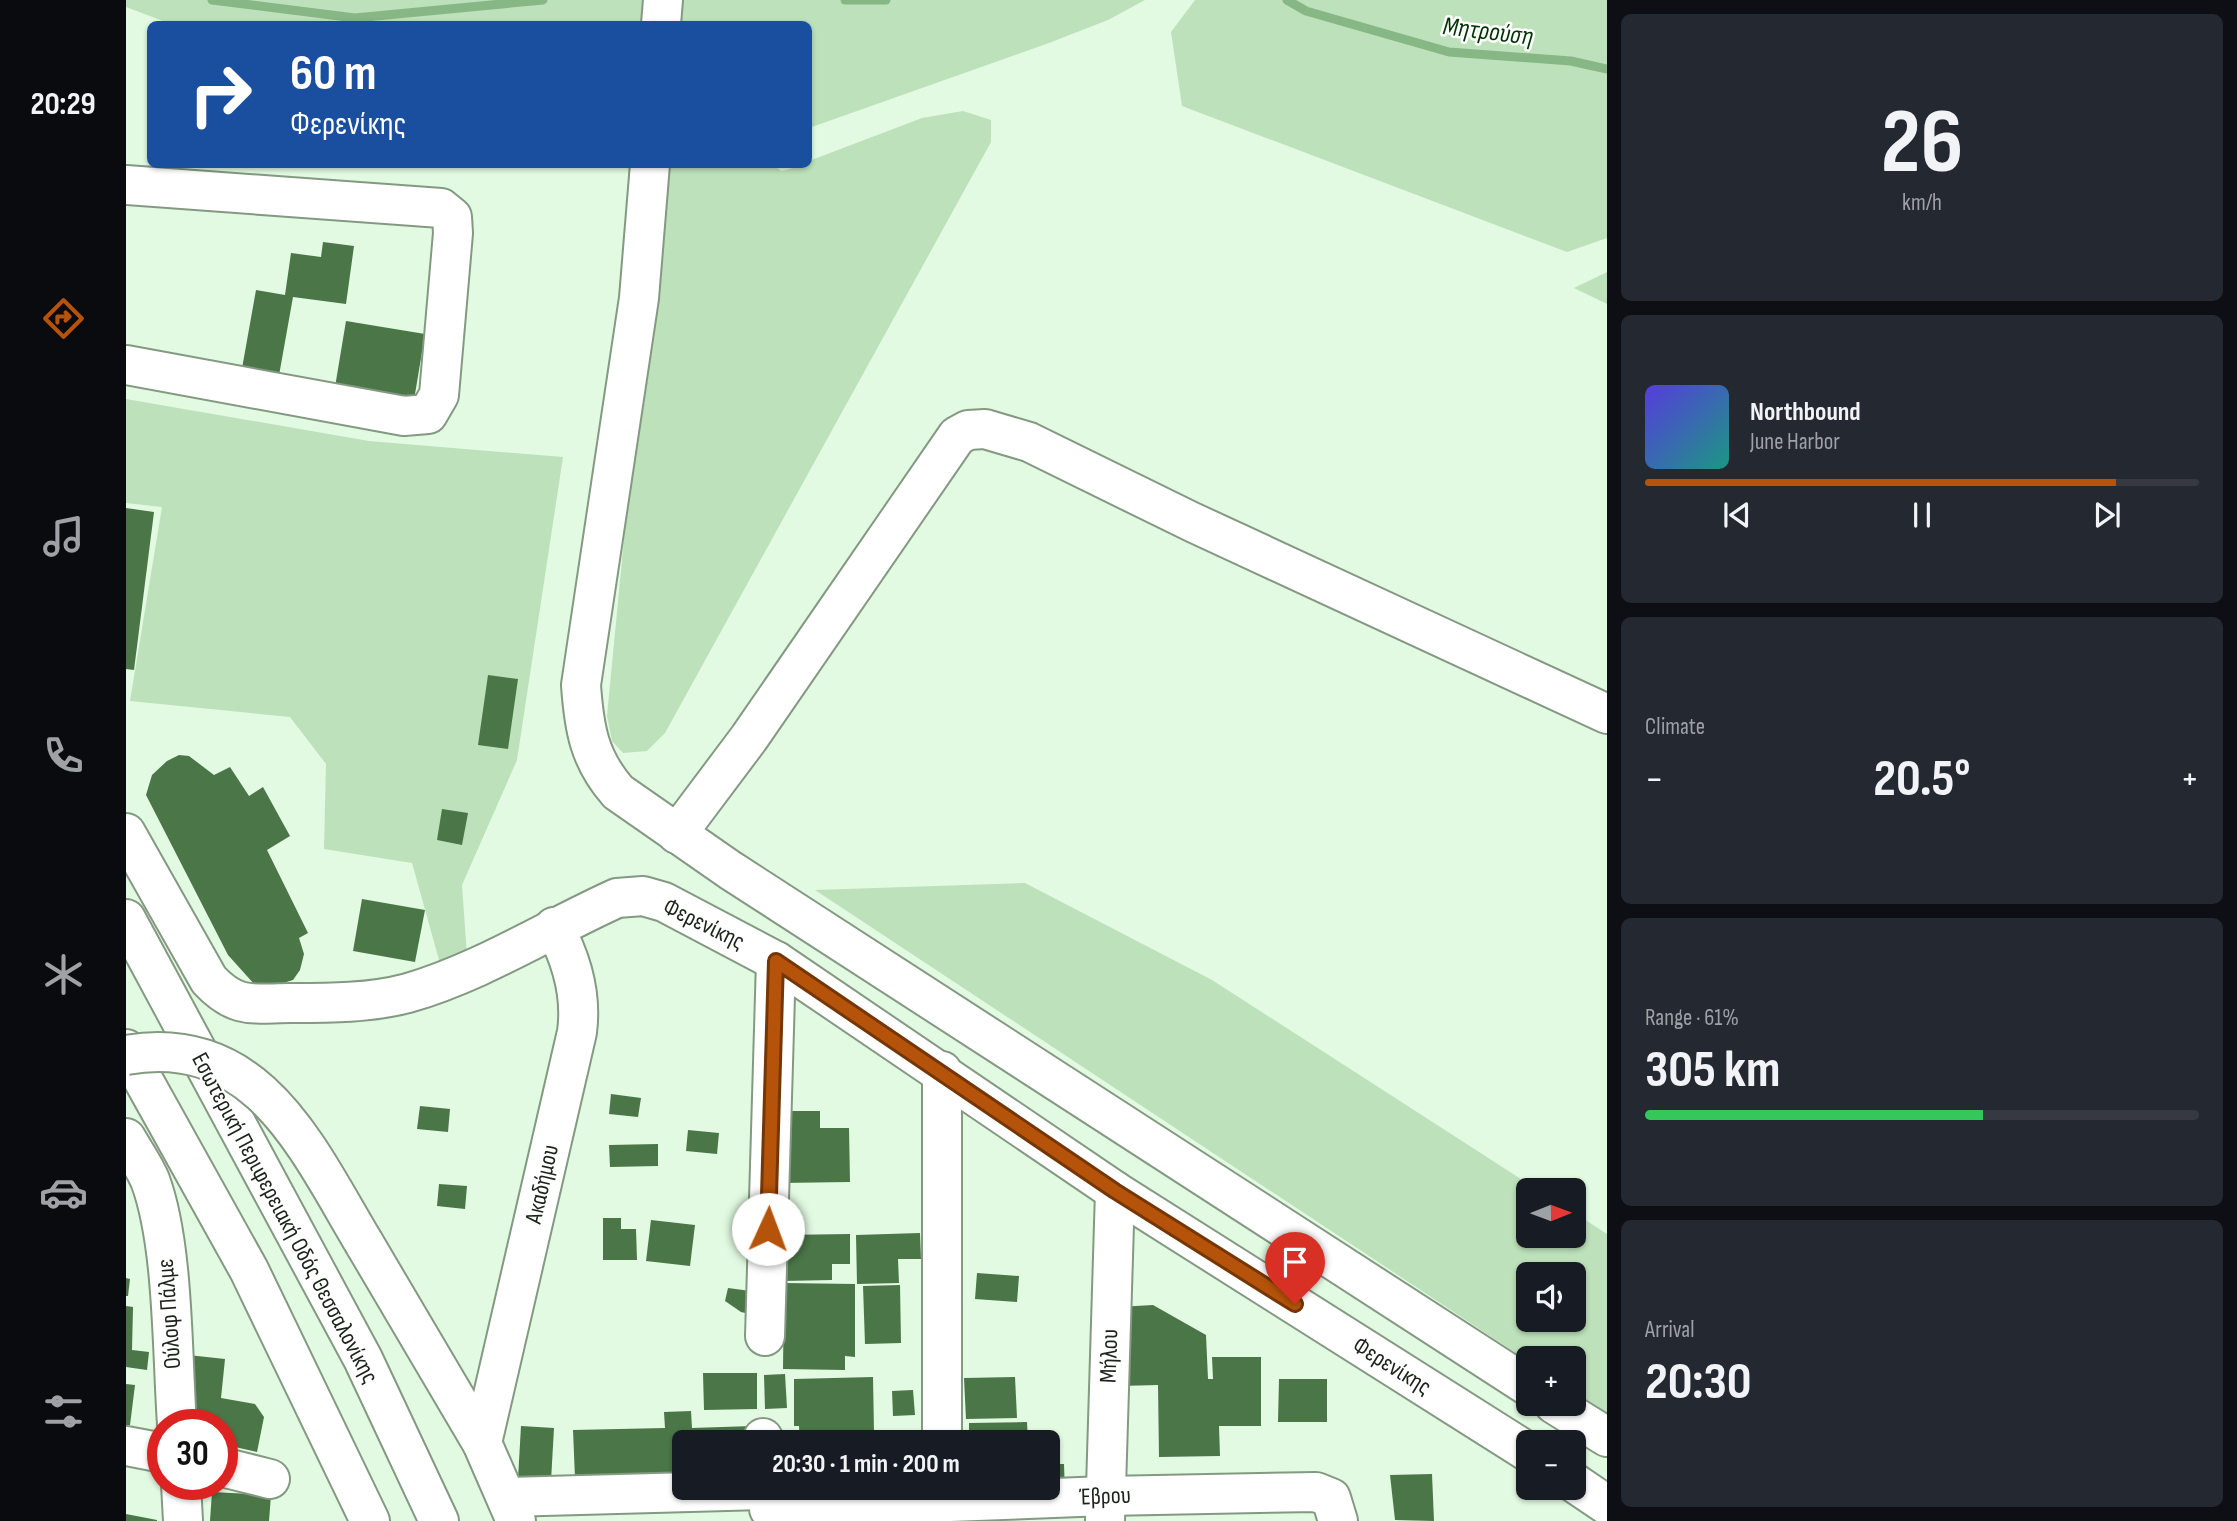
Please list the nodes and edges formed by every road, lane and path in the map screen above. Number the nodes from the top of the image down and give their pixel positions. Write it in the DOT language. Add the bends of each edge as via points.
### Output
graph roads {
  1 [pos="663,0"];
  2 [pos="661,21"];
  3 [pos="650,168"];
  4 [pos="126,185"];
  5 [pos="126,365"];
  6 [pos="1607,714"];
  7 [pos="126,833"];
  8 [pos="677,834"];
  9 [pos="126,919"];
  10 [pos="554,927"];
  11 [pos="776,961"];
  12 [pos="126,1052"];
  13 [pos="942,1072"];
  14 [pos="126,1138"];
  15 [pos="1115,1191"];
  16 [pos="142,1201"];
  17 [pos="765,1336"];
  18 [pos="1516,1378"];
  19 [pos="176,1409"];
  20 [pos="1574,1416"];
  21 [pos="943,1430"];
  22 [pos="1607,1437"];
  23 [pos="482,1443"];
  24 [pos="1516,1444"];
  25 [pos="126,1446"];
  26 [pos="147,1450"];
  27 [pos="238,1471"];
  28 [pos="270,1479"];
  29 [pos="1586,1491"];
  30 [pos="182,1500"];
  31 [pos="768,1502"];
  32 [pos="943,1503"];
  33 [pos="1607,1505"];
  34 [pos="1105,1508"];
  35 [pos="512,1509"];
  36 [pos="183,1521"];
  37 [pos="370,1521"];
  38 [pos="439,1521"];
  39 [pos="1338,1521"];
  1 -- 2 [label="main road"];
  3 -- 8 [label="main road" via="639,298 581,685 585,733 603,775 618,792"];
  4 -- 5 [label="main road" via="441,208 452,217 453,233 439,395 428,414 404,416"];
  6 -- 8 [label="main road" via="1030,442 985,429 968,430 957,436 749,738"];
  7 -- 10 [label="main road, Φερενίκης" via="209,980 225,998 256,1005 329,1003 406,993 458,975"];
  8 -- 18 [label="main road"];
  9 -- 38 [label="main road, Εσωτερική Περιφερειακή Οδός Θεσσαλονίκης" via="363,1359"];
  10 -- 11 [label="main road, Φερενίκης" via="617,898 643,897 664,902"];
  10 -- 23 [label="main road, Ακαδήμου" via="572,967 579,1017"];
  11 -- 13 [label="main road, Φερενίκης"];
  11 -- 17 [label="main road"];
  12 -- 23 [label="main road, bridge" via="184,1051 213,1061 256,1088 302,1138"];
  12 -- 37 [label="main road" via="250,1270"];
  13 -- 15 [label="main road, Φερενίκης"];
  13 -- 21 [label="main road"];
  14 -- 16 [label="main road, Ούλοφ Πάλμε" via="149,1178"];
  15 -- 24 [label="main road, Φερενίκης"];
  15 -- 34 [label="main road, Μήλου"];
  16 -- 19 [label="main road, Ούλοφ Πάλμε" via="166,1259"];
  20 -- 22 [label="main road"];
  23 -- 35 [label="main road"];
  25 -- 26 [label="main road"];
  27 -- 28 [label="main road"];
  29 -- 33 [label="main road"];
  30 -- 36 [label="main road"];
  31 -- 32 [label="main road, Έβρου"];
  31 -- 35 [label="main road, Έβρου"];
  32 -- 34 [label="main road, Έβρου"];
  34 -- 39 [label="main road, Έβρου" via="1316,1492 1331,1498"];
}
